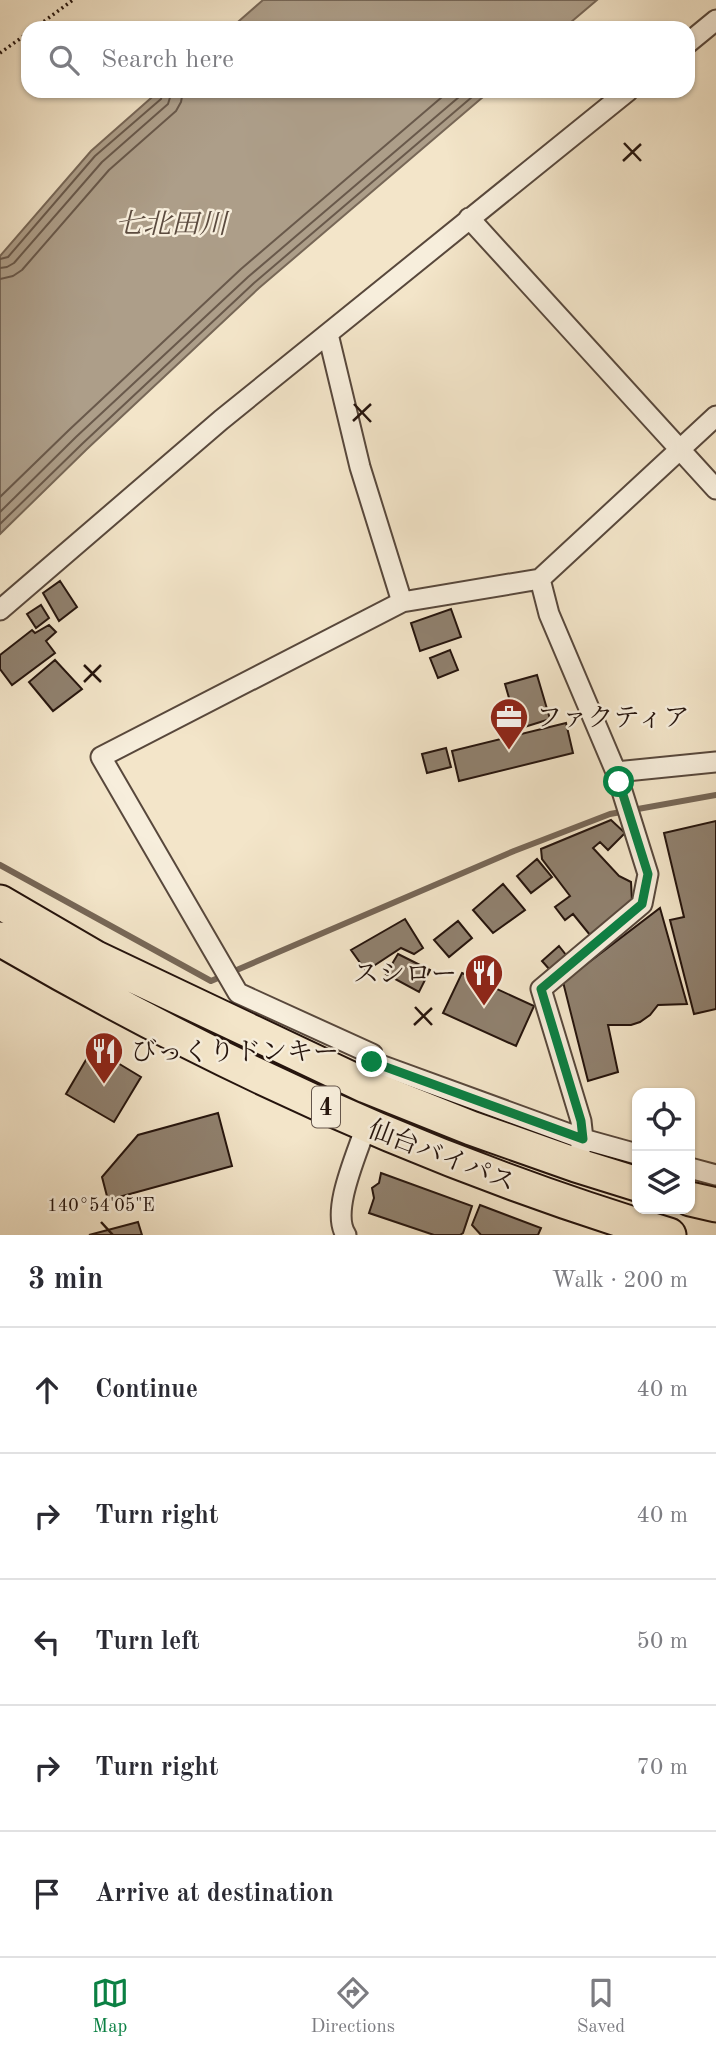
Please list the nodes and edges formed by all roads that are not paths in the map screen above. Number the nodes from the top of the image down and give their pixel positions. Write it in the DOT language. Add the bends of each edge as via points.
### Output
graph roads {
  1 [pos="716,20"];
  2 [pos="695,37"];
  3 [pos="619,98"];
  4 [pos="470,218"];
  5 [pos="328,334"];
  6 [pos="716,416"];
  7 [pos="680,449"];
  8 [pos="716,489"];
  9 [pos="540,579"];
  10 [pos="402,602"];
  11 [pos="0,610"];
  12 [pos="716,762"];
  13 [pos="618,777"];
  14 [pos="0,902"];
  15 [pos="0,939"];
  16 [pos="369,1074"];
  17 [pos="366,1126"];
  18 [pos="579,1152"];
  19 [pos="632,1154"];
  20 [pos="695,1169"];
  21 [pos="716,1175"];
  22 [pos="632,1181"];
  23 [pos="695,1200"];
  24 [pos="716,1205"];
  25 [pos="346,1235"];
  26 [pos="669,1235"];
  1 -- 2 [label="street"];
  3 -- 4 [label="street"];
  4 -- 5 [label="street"];
  4 -- 7 [label="street"];
  5 -- 10 [label="street" via="360,467"];
  5 -- 11 [label="street"];
  6 -- 7 [label="street"];
  7 -- 8 [label="street"];
  7 -- 9 [label="street"];
  9 -- 10 [label="street"];
  9 -- 13 [label="street" via="549,614"];
  10 -- 16 [label="street" via="101,757 238,993 373,1054"];
  12 -- 13 [label="street"];
  13 -- 18 [label="street" via="648,874 642,904 541,989 581,1121"];
  14 -- 16 [label="highway, 仙台バイパス / 4" via="96,958"];
  15 -- 17 [label="highway, 仙台バイパス / 4" via="96,994"];
  16 -- 18 [label="highway, 仙台バイパス / 4" via="471,1128"];
  17 -- 25 [label="street" via="342,1194"];
  17 -- 26 [label="highway, 仙台バイパス / 4"];
  18 -- 19 [label="street"];
  18 -- 22 [label="highway, 仙台バイパス / 4"];
  20 -- 21 [label="street"];
  23 -- 24 [label="highway"];
}
